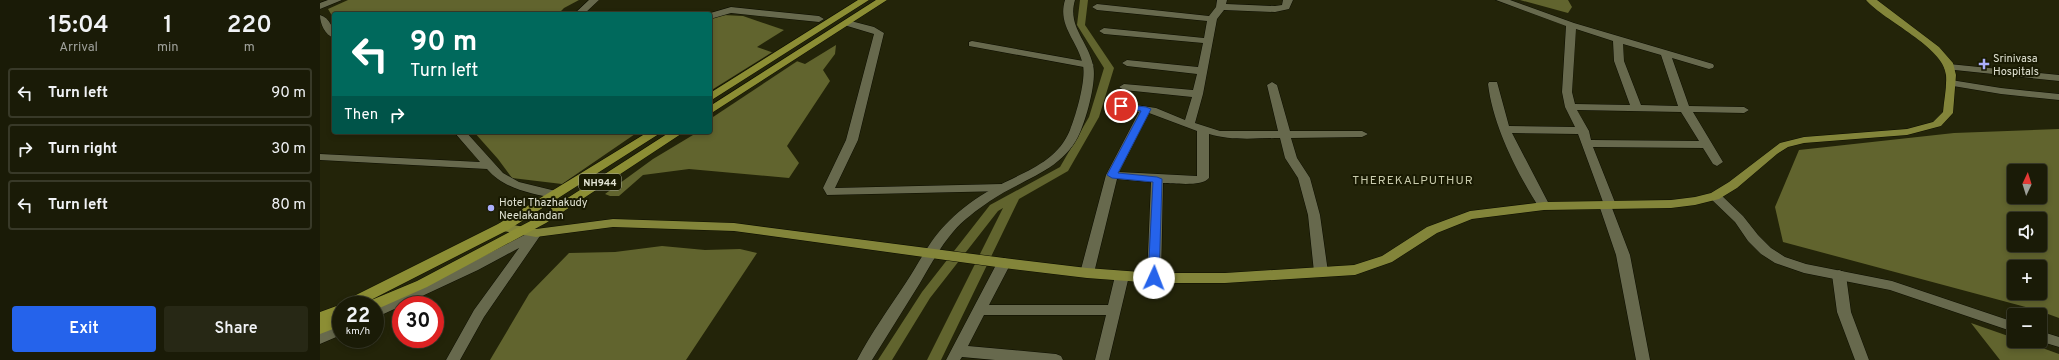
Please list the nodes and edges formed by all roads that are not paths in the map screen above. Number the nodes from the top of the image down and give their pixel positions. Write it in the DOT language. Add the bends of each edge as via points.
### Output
graph roads {
  1 [pos="337,0"];
  2 [pos="594,0"];
  3 [pos="864,0"];
  4 [pos="882,0"];
  5 [pos="1070,0"];
  6 [pos="1288,0"];
  7 [pos="1501,0"];
  8 [pos="1870,0"];
  9 [pos="1219,2"];
  10 [pos="320,6"];
  11 [pos="1097,7"];
  12 [pos="581,12"];
  13 [pos="712,15"];
  14 [pos="320,18"];
  15 [pos="819,19"];
  16 [pos="1212,19"];
  17 [pos="847,23"];
  18 [pos="1571,25"];
  19 [pos="1104,31"];
  20 [pos="332,33"];
  21 [pos="1618,39"];
  22 [pos="1207,41"];
  23 [pos="972,44"];
  24 [pos="1665,52"];
  25 [pos="1128,63"];
  26 [pos="1089,65"];
  27 [pos="1709,66"];
  28 [pos="1949,67"];
  29 [pos="1202,71"];
  30 [pos="2059,78"];
  31 [pos="1951,83"];
  32 [pos="1493,84"];
  33 [pos="1272,85"];
  34 [pos="1124,87"];
  35 [pos="1198,94"];
  36 [pos="712,97"];
  37 [pos="2059,97"];
  38 [pos="1108,104"];
  39 [pos="1570,107"];
  40 [pos="1637,108"];
  41 [pos="1146,109"];
  42 [pos="1685,109"];
  43 [pos="712,110"];
  44 [pos="1744,110"];
  45 [pos="1189,124"];
  46 [pos="1504,129"];
  47 [pos="1203,130"];
  48 [pos="1583,131"];
  49 [pos="462,134"];
  50 [pos="653,134"];
  51 [pos="675,134"];
  52 [pos="1362,134"];
  53 [pos="1284,135"];
  54 [pos="1586,143"];
  55 [pos="1706,145"];
  56 [pos="320,157"];
  57 [pos="1717,162"];
  58 [pos="489,166"];
  59 [pos="1112,175"];
  60 [pos="1157,179"];
  61 [pos="1002,188"];
  62 [pos="556,195"];
  63 [pos="1716,196"];
  64 [pos="1607,205"];
  65 [pos="1544,206"];
  66 [pos="503,227"];
  67 [pos="522,232"];
  68 [pos="536,233"];
  69 [pos="936,255"];
  70 [pos="998,262"];
  71 [pos="1321,272"];
  72 [pos="1087,273"];
  73 [pos="1839,275"];
  74 [pos="1122,276"];
  75 [pos="1154,278"];
  76 [pos="369,296"];
  77 [pos="384,301"];
  78 [pos="384,309"];
  79 [pos="979,310"];
  80 [pos="1113,310"];
  81 [pos="332,313"];
  82 [pos="320,318"];
  83 [pos="332,324"];
  84 [pos="2007,325"];
  85 [pos="320,329"];
  86 [pos="332,333"];
  87 [pos="2047,338"];
  88 [pos="320,339"];
  89 [pos="2059,342"];
  90 [pos="955,356"];
  91 [pos="452,360"];
  92 [pos="864,360"];
  93 [pos="1056,360"];
  94 [pos="1102,360"];
  95 [pos="1643,360"];
  96 [pos="1862,360"];
  1 -- 10 [label="street"];
  2 -- 12 [label="street"];
  3 -- 36 [label="highway"];
  4 -- 17 [label="highway"];
  5 -- 26 [label="street" via="1066,8 1067,18"];
  6 -- 9 [label="street" via="1286,7 1275,9"];
  7 -- 18 [label="street"];
  8 -- 28 [label="main road" via="1935,49"];
  9 -- 16 [label="street"];
  11 -- 16 [label="street"];
  13 -- 15 [label="street" via="731,10"];
  14 -- 20 [label="street"];
  16 -- 22 [label="street"];
  17 -- 43 [label="highway"];
  17 -- 61 [label="street" via="871,29 879,34 852,140 828,188 831,192"];
  18 -- 21 [label="street"];
  18 -- 39 [label="street" via="1567,92"];
  19 -- 22 [label="street"];
  21 -- 24 [label="street"];
  21 -- 40 [label="street" via="1619,61"];
  22 -- 29 [label="street"];
  23 -- 26 [label="street"];
  24 -- 27 [label="street"];
  24 -- 42 [label="street"];
  25 -- 29 [label="street"];
  26 -- 61 [label="street" via="1088,81 1076,130 1061,156 1038,172"];
  28 -- 30 [label="street"];
  28 -- 31 [label="main road"];
  29 -- 35 [label="street"];
  31 -- 37 [label="street"];
  31 -- 63 [label="main road" via="1948,113 1937,124 1907,132 1804,140 1784,145"];
  32 -- 46 [label="street" via="1494,98"];
  33 -- 53 [label="street"];
  34 -- 35 [label="street"];
  35 -- 45 [label="street"];
  38 -- 41 [label="street"];
  39 -- 40 [label="street"];
  39 -- 48 [label="street"];
  40 -- 42 [label="street"];
  41 -- 45 [label="street"];
  41 -- 59 [label="street"];
  42 -- 44 [label="street"];
  42 -- 55 [label="street"];
  45 -- 47 [label="street"];
  46 -- 48 [label="street"];
  46 -- 65 [label="street"];
  47 -- 53 [label="street" via="1236,135"];
  47 -- 60 [label="street" via="1203,178"];
  48 -- 54 [label="street"];
  49 -- 58 [label="street"];
  50 -- 62 [label="highway, NH944 / NH944"];
  51 -- 67 [label="highway, NH944 / NH944"];
  52 -- 53 [label="street"];
  53 -- 71 [label="street" via="1291,158 1304,178 1314,215"];
  54 -- 55 [label="street"];
  54 -- 64 [label="street"];
  55 -- 57 [label="street"];
  56 -- 58 [label="street"];
  58 -- 62 [label="street" via="499,176 515,185"];
  59 -- 60 [label="street"];
  59 -- 72 [label="street"];
  60 -- 75 [label="street"];
  61 -- 69 [label="street" via="952,225"];
  62 -- 66 [label="highway, NH944 / NH944"];
  63 -- 64 [label="main road" via="1670,204"];
  63 -- 73 [label="street" via="1766,251 1780,260"];
  64 -- 65 [label="main road"];
  64 -- 95 [label="street" via="1623,255"];
  65 -- 71 [label="main road" via="1470,215 1432,230 1387,259 1355,270"];
  66 -- 67 [label="main road"];
  66 -- 76 [label="highway, NH944"];
  67 -- 68 [label="main road"];
  67 -- 77 [label="highway, NH944" via="422,284"];
  68 -- 69 [label="main road" via="613,223 734,227"];
  68 -- 78 [label="street" via="473,267"];
  68 -- 91 [label="street" via="479,314"];
  69 -- 70 [label="main road"];
  69 -- 92 [label="street"];
  70 -- 72 [label="main road"];
  70 -- 79 [label="street"];
  71 -- 75 [label="main road" via="1225,278"];
  72 -- 74 [label="main road"];
  73 -- 84 [label="street" via="1892,286"];
  73 -- 96 [label="street" via="1844,312"];
  74 -- 75 [label="main road"];
  74 -- 80 [label="street"];
  79 -- 80 [label="street"];
  79 -- 90 [label="street"];
  80 -- 94 [label="street"];
  81 -- 82 [label="highway"];
  83 -- 85 [label="highway"];
  86 -- 88 [label="street"];
  87 -- 89 [label="street"];
  90 -- 93 [label="street"];
}
